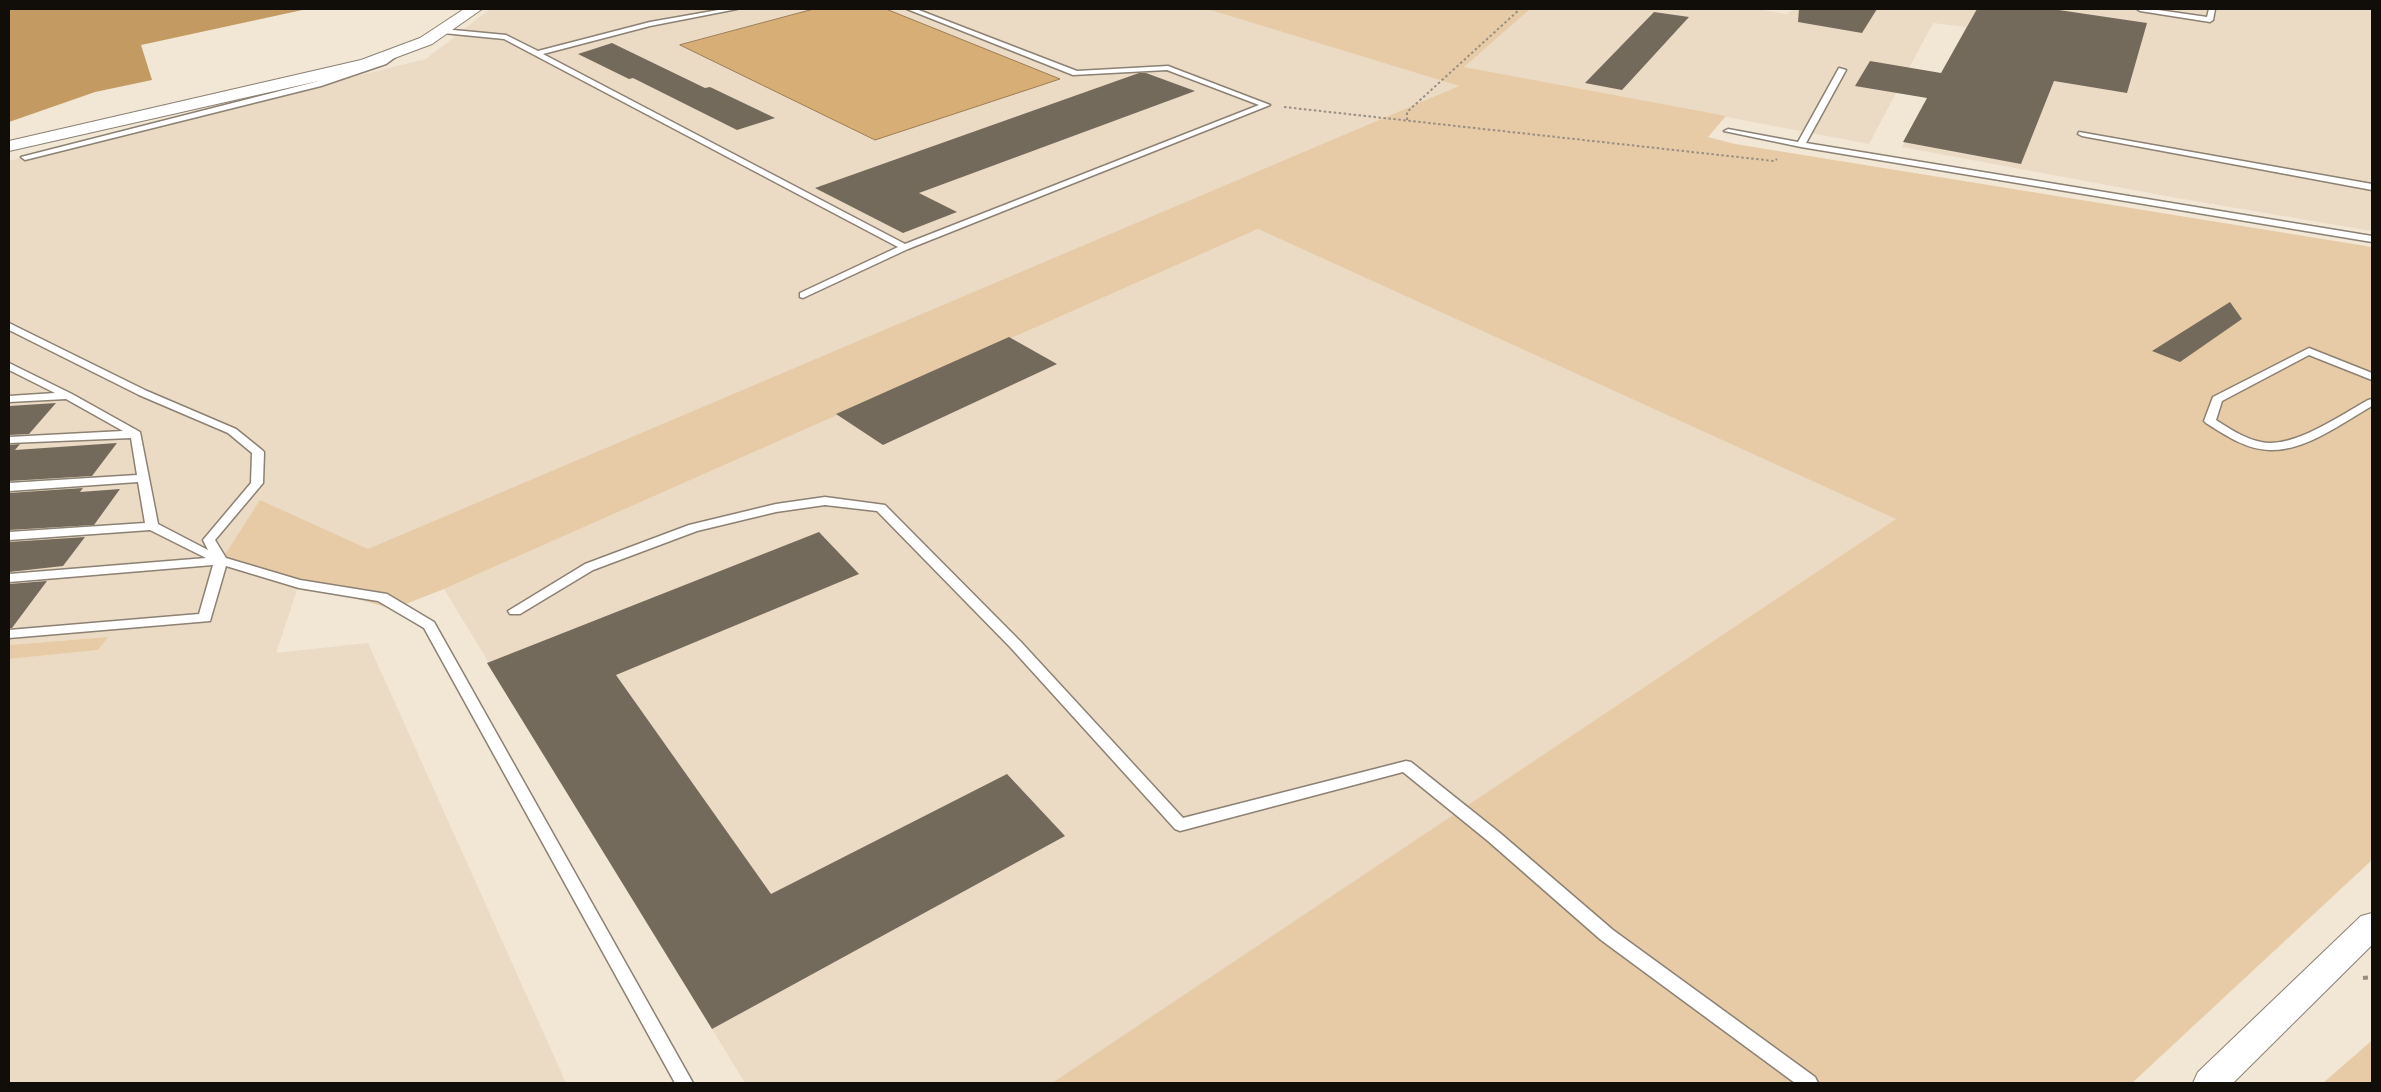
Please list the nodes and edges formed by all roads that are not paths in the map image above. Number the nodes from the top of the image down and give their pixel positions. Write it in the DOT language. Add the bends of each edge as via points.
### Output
graph roads {
  1 [pos="474,9"];
  2 [pos="734,9"];
  3 [pos="910,9"];
  4 [pos="2140,9"];
  5 [pos="2212,9"];
  6 [pos="443,31"];
  7 [pos="399,52"];
  8 [pos="538,53"];
  9 [pos="1842,70"];
  10 [pos="1728,131"];
  11 [pos="2082,134"];
  12 [pos="1801,144"];
  13 [pos="9,146"];
  14 [pos="24,156"];
  15 [pos="2372,187"];
  16 [pos="2372,239"];
  17 [pos="905,247"];
  18 [pos="803,295"];
  19 [pos="9,326"];
  20 [pos="9,366"];
  21 [pos="2372,377"];
  22 [pos="68,396"];
  23 [pos="9,399"];
  24 [pos="2372,402"];
  25 [pos="136,434"];
  26 [pos="9,440"];
  27 [pos="143,478"];
  28 [pos="9,487"];
  29 [pos="152,526"];
  30 [pos="9,536"];
  31 [pos="221,562"];
  32 [pos="9,578"];
  33 [pos="515,611"];
  34 [pos="9,634"];
  35 [pos="2372,924"];
  36 [pos="684,1083"];
  37 [pos="1809,1083"];
  38 [pos="2210,1083"];
  1 -- 6 [label="street"];
  2 -- 8 [label="lane" via="650,24"];
  3 -- 17 [label="lane" via="1076,72 1168,68 1266,105"];
  4 -- 5 [label="lane" via="2210,20"];
  6 -- 7 [label="street"];
  6 -- 8 [label="lane" via="506,37"];
  7 -- 13 [label="street" via="323,75"];
  7 -- 14 [label="lane" via="383,62 318,84"];
  8 -- 17 [label="lane"];
  9 -- 12 [label="lane"];
  10 -- 12 [label="lane"];
  11 -- 15 [label="lane"];
  12 -- 16 [label="lane"];
  17 -- 18 [label="lane"];
  19 -- 31 [label="lane" via="143,393 232,431 258,452 257,483 209,540"];
  20 -- 22 [label="lane"];
  21 -- 24 [label="lane" via="2309,351 2217,399 2210,421 2232,436 2269,447 2292,444"];
  22 -- 23 [label="lane"];
  22 -- 25 [label="lane"];
  25 -- 26 [label="lane"];
  25 -- 27 [label="lane"];
  27 -- 28 [label="lane"];
  27 -- 29 [label="lane"];
  29 -- 30 [label="lane"];
  29 -- 31 [label="lane"];
  31 -- 32 [label="lane"];
  31 -- 34 [label="lane" via="205,618"];
  31 -- 36 [label="lane" via="299,584 382,597 429,626"];
  33 -- 37 [label="lane" via="589,567 693,528 776,508 825,501 881,508 1016,645 1180,825 1406,766 1607,935"];
  35 -- 38 [label="street"];
}
